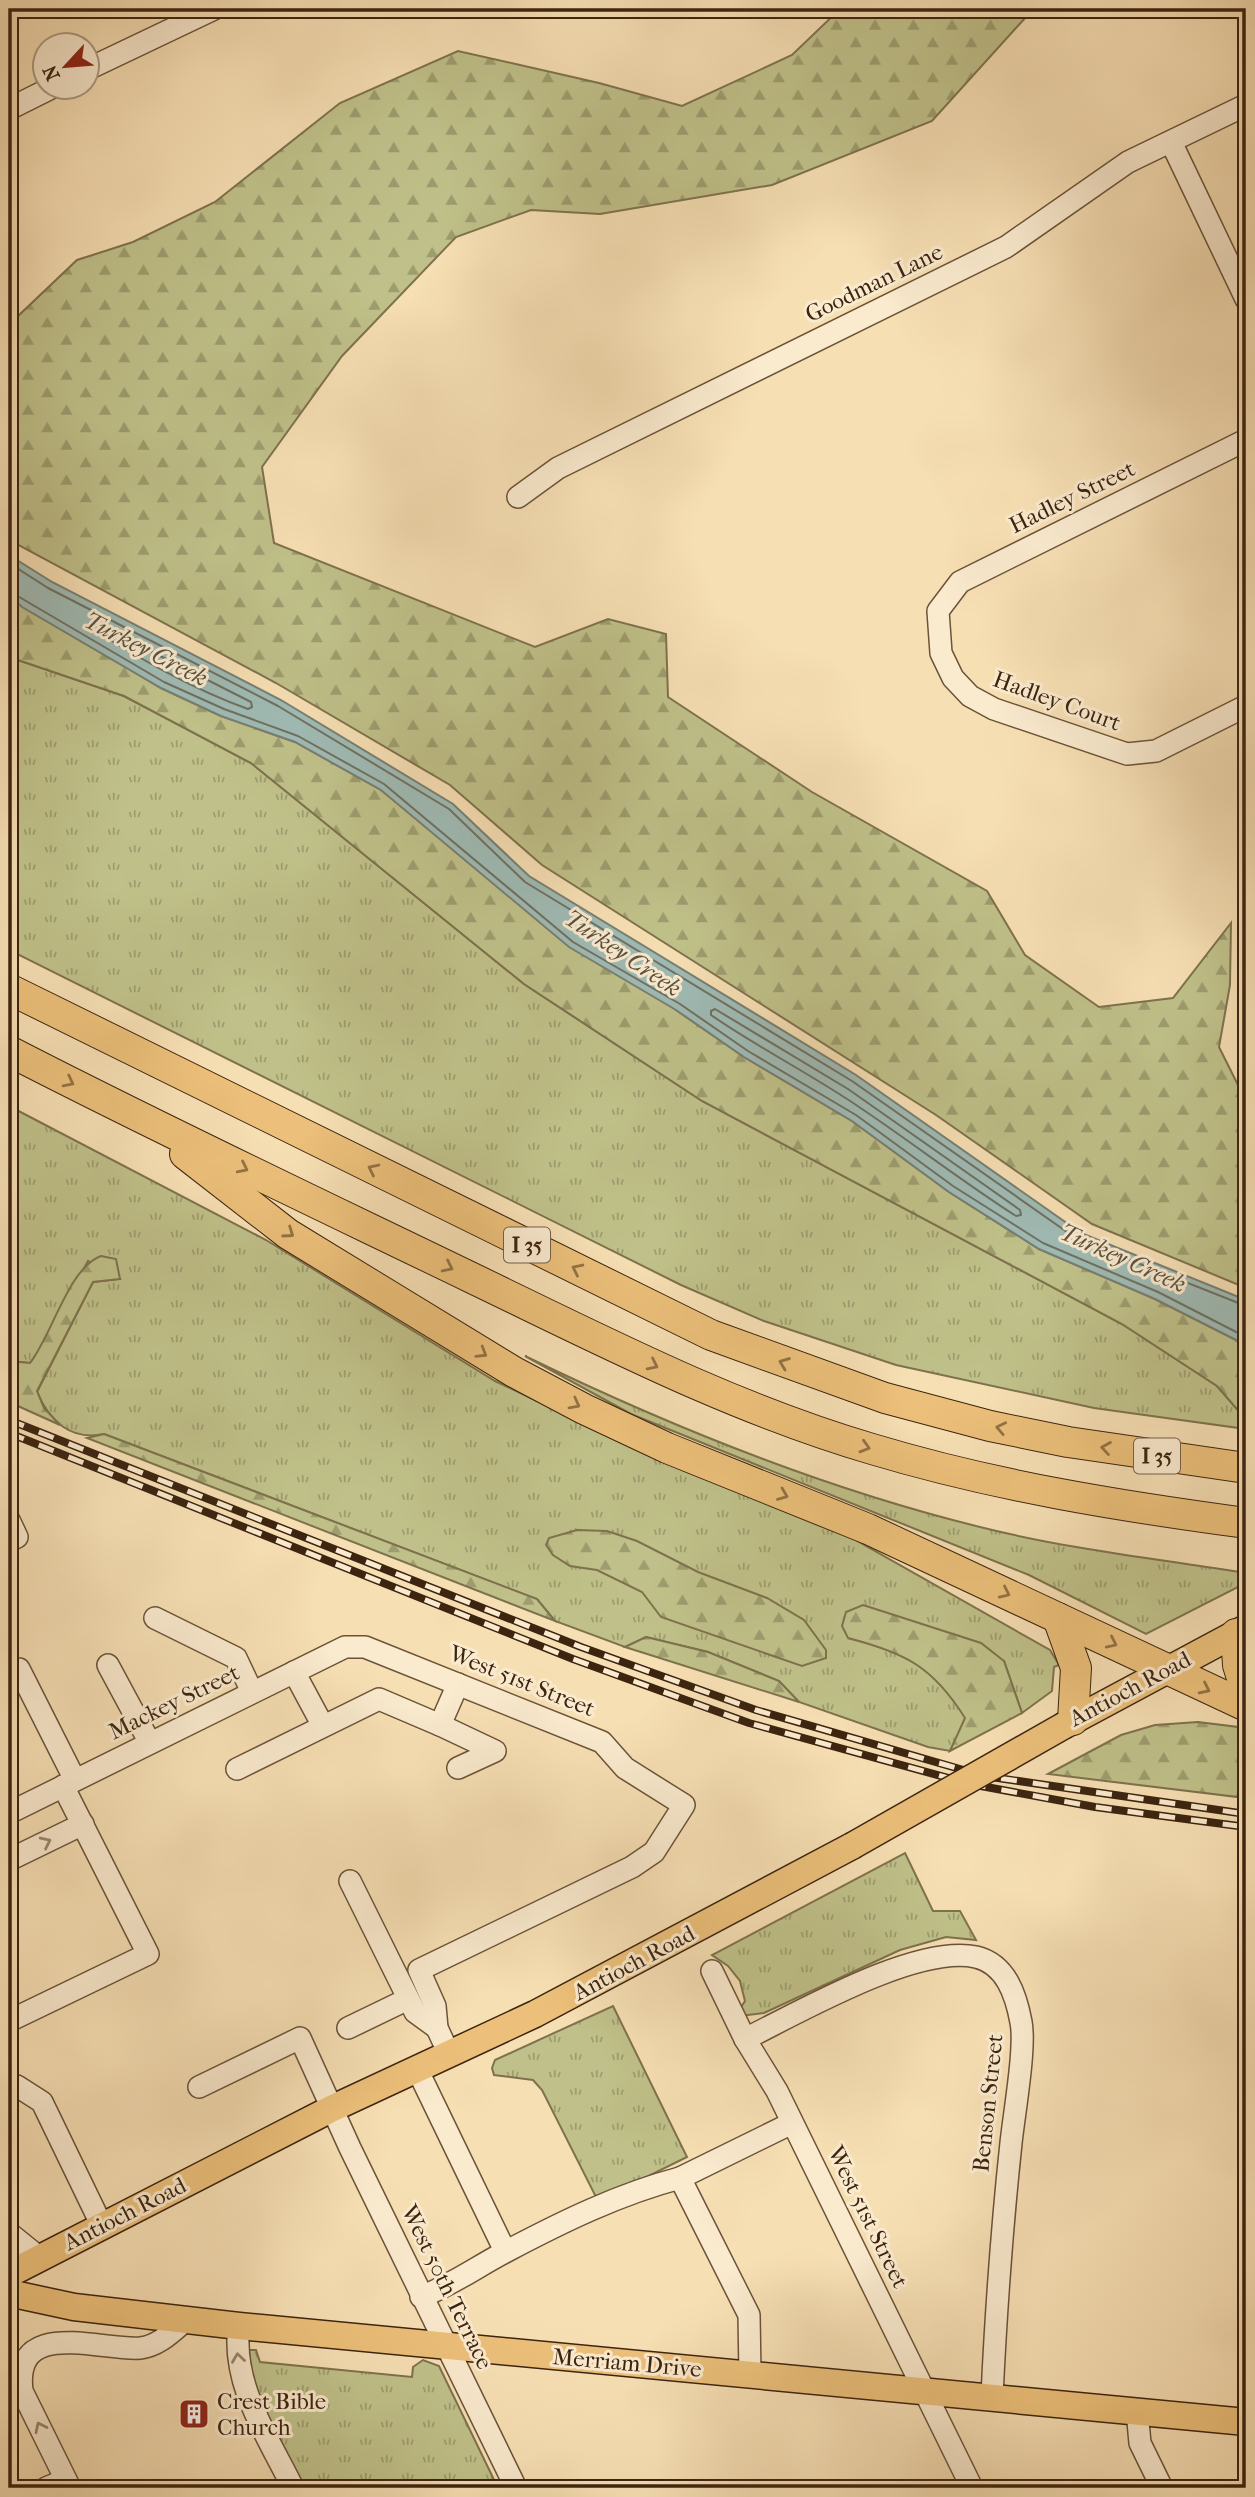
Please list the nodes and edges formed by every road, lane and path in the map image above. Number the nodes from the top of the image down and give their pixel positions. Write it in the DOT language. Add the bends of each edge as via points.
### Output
graph roads {
  1 [pos="214,9"];
  2 [pos="102,62"];
  3 [pos="32,98"];
  4 [pos="1246,105"];
  5 [pos="9,109"];
  6 [pos="1171,142"];
  7 [pos="1246,299"];
  8 [pos="1246,440"];
  9 [pos="518,497"];
  10 [pos="937,618"];
  11 [pos="1246,706"];
  12 [pos="9,989"];
  13 [pos="9,1051"];
  14 [pos="138,1117"];
  15 [pos="1246,1468"];
  16 [pos="9,1520"];
  17 [pos="1246,1523"];
  18 [pos="9,1541"];
  19 [pos="155,1618"];
  20 [pos="1058,1618"];
  21 [pos="1241,1631"];
  22 [pos="365,1647"];
  23 [pos="108,1665"];
  24 [pos="19,1669"];
  25 [pos="1165,1670"];
  26 [pos="294,1672"];
  27 [pos="458,1684"];
  28 [pos="1246,1690"];
  29 [pos="252,1692"];
  30 [pos="1246,1706"];
  31 [pos="1069,1722"];
  32 [pos="440,1724"];
  33 [pos="323,1726"];
  34 [pos="150,1743"];
  35 [pos="458,1768"];
  36 [pos="237,1769"];
  37 [pos="69,1783"];
  38 [pos="9,1813"];
  39 [pos="83,1824"];
  40 [pos="9,1860"];
  41 [pos="350,1881"];
  42 [pos="712,1971"];
  43 [pos="408,1999"];
  44 [pos="9,2021"];
  45 [pos="348,2028"];
  46 [pos="437,2028"];
  47 [pos="745,2039"];
  48 [pos="450,2054"];
  49 [pos="417,2069"];
  50 [pos="199,2087"];
  51 [pos="9,2088"];
  52 [pos="331,2109"];
  53 [pos="792,2123"];
  54 [pos="680,2178"];
  55 [pos="102,2226"];
  56 [pos="9,2233"];
  57 [pos="505,2251"];
  58 [pos="40,2258"];
  59 [pos="9,2274"];
  60 [pos="9,2293"];
  61 [pos="421,2297"];
  62 [pos="186,2320"];
  63 [pos="239,2326"];
  64 [pos="446,2346"];
  65 [pos="750,2374"];
  66 [pos="924,2390"];
  67 [pos="15,2395"];
  68 [pos="992,2396"];
  69 [pos="1138,2411"];
  70 [pos="1246,2422"];
  71 [pos="60,2485"];
  72 [pos="293,2488"];
  73 [pos="516,2488"];
  74 [pos="972,2488"];
  75 [pos="1162,2488"];
  1 -- 2 [label="street"];
  3 -- 5 [label="street"];
  4 -- 6 [label="street, Goodman Lane"];
  6 -- 7 [label="street"];
  6 -- 9 [label="street, Goodman Lane" via="1104,177 1006,247 558,468"];
  8 -- 10 [label="street, Hadley Street" via="960,582"];
  10 -- 11 [label="street, Hadley Court" via="941,653 953,678 970,696 994,709 1127,754 1156,751"];
  15 -- 12 [label="highway, I 35, one-way" via="990,1426 884,1398 711,1335"];
  13 -- 14 [label="highway, I 35, one-way"];
  14 -- 17 [label="highway, I 35, one-way" via="687,1381 795,1424 960,1474 1058,1495"];
  14 -- 20 [label="highway, one-way" via="288,1234 514,1373 667,1448 868,1529"];
  16 -- 18 [label="street" via="17,1538"];
  19 -- 29 [label="street" via="236,1658"];
  20 -- 25 [label="highway, one-way"];
  20 -- 31 [label="highway" via="1076,1668"];
  21 -- 25 [label="main road, Antioch Road"];
  21 -- 28 [label="highway" via="1238,1665"];
  22 -- 26 [label="street, Mackey Street" via="345,1647"];
  22 -- 27 [label="street, West 51st Street"];
  23 -- 34 [label="street"];
  24 -- 37 [label="street"];
  25 -- 30 [label="highway, one-way"];
  25 -- 31 [label="main road, Antioch Road"];
  26 -- 29 [label="street, Mackey Street"];
  26 -- 33 [label="street"];
  27 -- 32 [label="street"];
  27 -- 46 [label="street, West 51st Street" via="602,1742 625,1768 684,1804 654,1852 632,1867 419,1970 435,2006"];
  29 -- 34 [label="street, Mackey Street"];
  31 -- 48 [label="main road, Antioch Road, bridge" via="852,1846 597,1983"];
  32 -- 33 [label="street" via="379,1699"];
  32 -- 35 [label="street" via="495,1751"];
  33 -- 36 [label="street"];
  34 -- 37 [label="street, Mackey Street"];
  37 -- 38 [label="street, Mackey Street"];
  37 -- 39 [label="street"];
  40 -- 39 [label="street, one-way"];
  39 -- 44 [label="street" via="148,1954"];
  41 -- 43 [label="street"];
  42 -- 47 [label="street, West 51st Street"];
  43 -- 45 [label="street"];
  43 -- 46 [label="street" via="415,2012"];
  46 -- 48 [label="street"];
  47 -- 53 [label="street, West 51st Street"];
  47 -- 68 [label="street, Benson Street" via="923,1959 949,1954 977,1957 1002,1973 1014,1993 1022,2025"];
  48 -- 49 [label="main road, Antioch Road"];
  49 -- 52 [label="main road, Antioch Road"];
  49 -- 57 [label="street"];
  50 -- 52 [label="street, West 50th Terrace" via="300,2038"];
  51 -- 55 [label="street" via="17,2086 42,2102"];
  52 -- 55 [label="main road, Antioch Road"];
  52 -- 61 [label="street, West 50th Terrace"];
  53 -- 54 [label="street"];
  53 -- 66 [label="street, West 51st Street"];
  54 -- 57 [label="street" via="633,2190"];
  54 -- 65 [label="street" via="748,2315"];
  55 -- 58 [label="main road, Antioch Road"];
  56 -- 58 [label="street"];
  57 -- 61 [label="street"];
  58 -- 59 [label="main road, Antioch Road"];
  60 -- 62 [label="main road, Merriam Drive" via="74,2307"];
  61 -- 64 [label="street, West 50th Terrace"];
  62 -- 63 [label="main road, Merriam Drive"];
  62 -- 67 [label="street" via="161,2341 141,2348 46,2344 25,2363"];
  63 -- 64 [label="main road, Merriam Drive"];
  72 -- 63 [label="street, one-way" via="243,2384 236,2356"];
  64 -- 65 [label="main road, Merriam Drive"];
  64 -- 73 [label="street, West 50th Terrace"];
  65 -- 66 [label="main road, Merriam Drive"];
  66 -- 68 [label="main road, Merriam Drive"];
  66 -- 74 [label="street, West 51st Street"];
  71 -- 67 [label="street, one-way"];
  68 -- 69 [label="main road, Merriam Drive"];
  69 -- 70 [label="main road, Merriam Drive"];
  69 -- 75 [label="street" via="1140,2443"];
}
